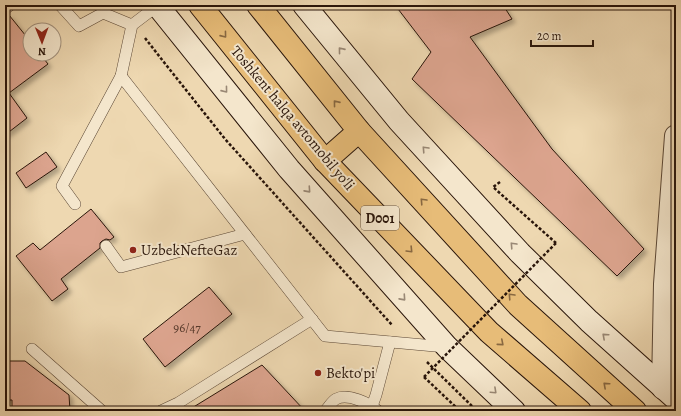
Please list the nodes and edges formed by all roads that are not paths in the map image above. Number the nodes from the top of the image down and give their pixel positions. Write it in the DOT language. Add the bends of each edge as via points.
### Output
graph roads {
  1 [pos="10,5"];
  2 [pos="60,5"];
  3 [pos="157,5"];
  4 [pos="200,5"];
  5 [pos="258,5"];
  6 [pos="304,5"];
  7 [pos="5,9"];
  8 [pos="132,25"];
  9 [pos="121,76"];
  10 [pos="359,131"];
  11 [pos="676,136"];
  12 [pos="325,161"];
  13 [pos="75,204"];
  14 [pos="245,234"];
  15 [pos="106,246"];
  16 [pos="312,319"];
  17 [pos="390,342"];
  18 [pos="447,347"];
  19 [pos="32,349"];
  20 [pos="669,394"];
  21 [pos="375,408"];
  22 [pos="102,411"];
  23 [pos="161,411"];
  24 [pos="325,411"];
  25 [pos="514,411"];
  26 [pos="580,411"];
  27 [pos="635,411"];
  1 -- 7 [label="lane"];
  2 -- 8 [label="lane" via="79,26 103,13"];
  3 -- 8 [label="lane"];
  3 -- 18 [label="street, one-way" via="289,169"];
  4 -- 12 [label="highway, Toshkent halqa avtomobil yo'li / D001, one-way"];
  10 -- 5 [label="highway, D001, one-way"];
  20 -- 6 [label="street, one-way" via="520,253 399,121"];
  8 -- 9 [label="lane"];
  9 -- 13 [label="lane" via="62,186"];
  9 -- 14 [label="lane"];
  10 -- 12 [label="highway"];
  27 -- 10 [label="highway, D001, one-way" via="518,305"];
  11 -- 20 [label="street" via="665,284"];
  12 -- 26 [label="highway, Toshkent halqa avtomobil yo'li / D001, one-way" via="489,332"];
  14 -- 15 [label="lane" via="121,267"];
  14 -- 16 [label="lane"];
  16 -- 17 [label="lane" via="325,336"];
  16 -- 23 [label="lane" via="178,403"];
  17 -- 18 [label="lane"];
  17 -- 21 [label="lane"];
  18 -- 25 [label="street, one-way"];
  19 -- 22 [label="lane"];
  21 -- 24 [label="lane" via="350,397 336,399"];
}
